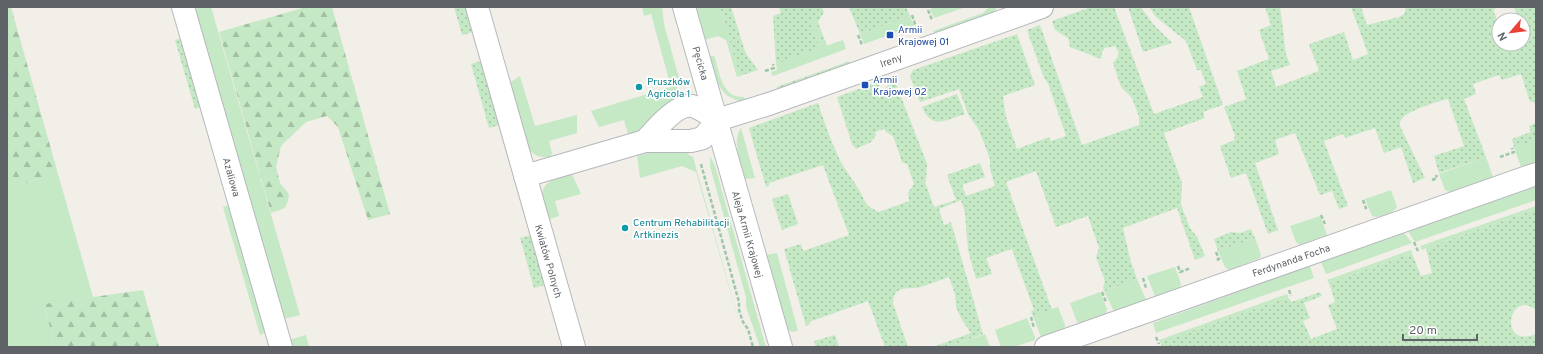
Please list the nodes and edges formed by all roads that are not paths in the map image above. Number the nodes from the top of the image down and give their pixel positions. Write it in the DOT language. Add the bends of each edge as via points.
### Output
graph roads {
  1 [pos="183,7"];
  2 [pos="477,7"];
  3 [pos="684,7"];
  4 [pos="1042,7"];
  5 [pos="717,120"];
  6 [pos="645,142"];
  7 [pos="1536,174"];
  8 [pos="525,176"];
  9 [pos="281,347"];
  10 [pos="574,347"];
  11 [pos="781,347"];
  12 [pos="1046,347"];
  1 -- 9 [label="street, Azaliowa"];
  2 -- 8 [label="street, Kwiatów Polnych"];
  3 -- 5 [label="street, Pęcicka"];
  4 -- 5 [label="street, Ireny"];
  5 -- 6 [label="street" via="703,138 691,141"];
  5 -- 6 [label="street" via="697,108 684,107 670,115"];
  5 -- 11 [label="street, Aleja Armii Krajowej"];
  6 -- 8 [label="street"];
  7 -- 12 [label="street, Ferdynanda Focha"];
  8 -- 10 [label="street, Kwiatów Polnych"];
}
